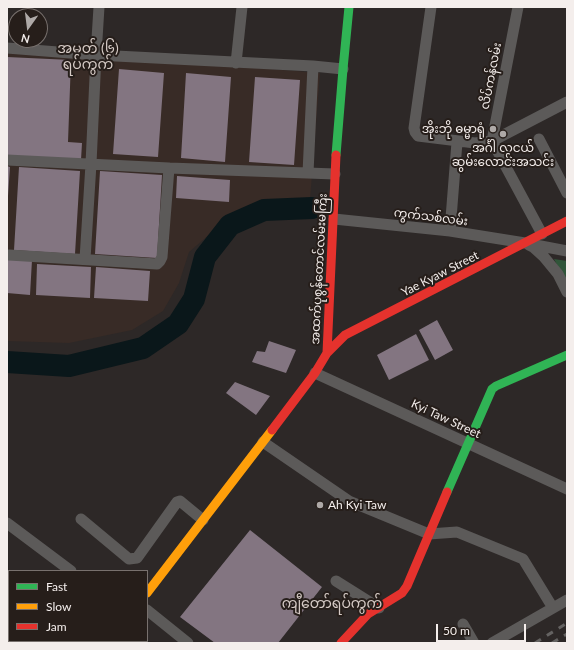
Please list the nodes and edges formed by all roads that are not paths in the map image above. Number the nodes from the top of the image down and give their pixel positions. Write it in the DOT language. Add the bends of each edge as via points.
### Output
graph roads {
  1 [pos="99,7"];
  2 [pos="242,7"];
  3 [pos="349,7"];
  4 [pos="431,7"];
  5 [pos="518,7"];
  6 [pos="7,48"];
  7 [pos="96,55"];
  8 [pos="236,62"];
  9 [pos="313,66"];
  10 [pos="343,69"];
  11 [pos="567,102"];
  12 [pos="539,139"];
  13 [pos="492,141"];
  14 [pos="457,142"];
  15 [pos="7,160"];
  16 [pos="91,164"];
  17 [pos="169,168"];
  18 [pos="308,173"];
  19 [pos="335,174"];
  20 [pos="567,193"];
  21 [pos="334,219"];
  22 [pos="567,221"];
  23 [pos="450,231"];
  24 [pos="542,234"];
  25 [pos="525,243"];
  26 [pos="567,251"];
  27 [pos="9,255"];
  28 [pos="85,259"];
  29 [pos="567,292"];
  30 [pos="327,353"];
  31 [pos="567,355"];
  32 [pos="315,373"];
  33 [pos="263,442"];
  34 [pos="468,443"];
  35 [pos="567,489"];
  36 [pos="81,519"];
  37 [pos="203,520"];
  38 [pos="7,523"];
  39 [pos="429,534"];
  40 [pos="59,568"];
  41 [pos="336,580"];
  42 [pos="148,592"];
  43 [pos="567,600"];
  44 [pos="379,608"];
  45 [pos="553,608"];
  46 [pos="148,611"];
  47 [pos="462,624"];
  48 [pos="188,643"];
  49 [pos="341,643"];
  50 [pos="474,643"];
  51 [pos="492,643"];
  1 -- 7 [label="street"];
  2 -- 8 [label="street"];
  3 -- 10 [label="main road, အထက်ပုစွန်တောင်လမ်းမကြီး"];
  4 -- 14 [label="street" via="414,128 418,136"];
  5 -- 13 [label="street, လိပ်ကန်လမ်း"];
  6 -- 7 [label="street"];
  7 -- 8 [label="street"];
  7 -- 16 [label="street"];
  8 -- 9 [label="street"];
  9 -- 10 [label="street"];
  9 -- 18 [label="street"];
  10 -- 19 [label="main road, အထက်ပုစွန်တောင်လမ်းမကြီး"];
  11 -- 13 [label="street"];
  12 -- 20 [label="street"];
  13 -- 14 [label="street" via="474,144"];
  13 -- 24 [label="street"];
  14 -- 23 [label="street"];
  15 -- 16 [label="street"];
  16 -- 17 [label="street"];
  16 -- 28 [label="street"];
  17 -- 18 [label="street"];
  17 -- 28 [label="street" via="160,261 157,264"];
  18 -- 19 [label="street"];
  19 -- 21 [label="main road, အထက်ပုစွန်တောင်လမ်းမကြီး"];
  21 -- 23 [label="street, ကွက်သစ်လမ်း"];
  21 -- 30 [label="main road, အထက်ပုစွန်တောင်လမ်းမကြီး"];
  22 -- 24 [label="main road, Yae Kyaw Street"];
  23 -- 25 [label="street, ကွက်သစ်လမ်း"];
  24 -- 25 [label="main road, Yae Kyaw Street"];
  25 -- 26 [label="street, ကွက်သစ်လမ်း"];
  25 -- 29 [label="street" via="544,257 558,274"];
  25 -- 30 [label="main road, Yae Kyaw Street" via="345,335"];
  27 -- 28 [label="street"];
  30 -- 32 [label="main road, အထက်ပုစွန်တောင်လမ်းမကြီး"];
  31 -- 34 [label="main road" via="496,386 490,393"];
  32 -- 33 [label="main road, အထက်ပုစွန်တောင်လမ်းမကြီး"];
  32 -- 34 [label="street, Kyi Taw Street"];
  33 -- 37 [label="main road, အထက်ပုစွန်တောင်လမ်းမကြီး"];
  33 -- 39 [label="street" via="349,501"];
  34 -- 35 [label="street, Kyi Taw Street"];
  34 -- 39 [label="main road"];
  36 -- 37 [label="street" via="129,559 137,558 177,502 180,501"];
  37 -- 42 [label="main road, အထက်ပုစွန်တောင်လမ်းမကြီး"];
  38 -- 40 [label="street"];
  39 -- 44 [label="main road" via="402,593"];
  39 -- 45 [label="street" via="457,532 523,559"];
  41 -- 44 [label="street"];
  43 -- 45 [label="street"];
  44 -- 49 [label="main road" via="368,614"];
  45 -- 51 [label="street"];
  46 -- 48 [label="street"];
  47 -- 50 [label="street"];
}
